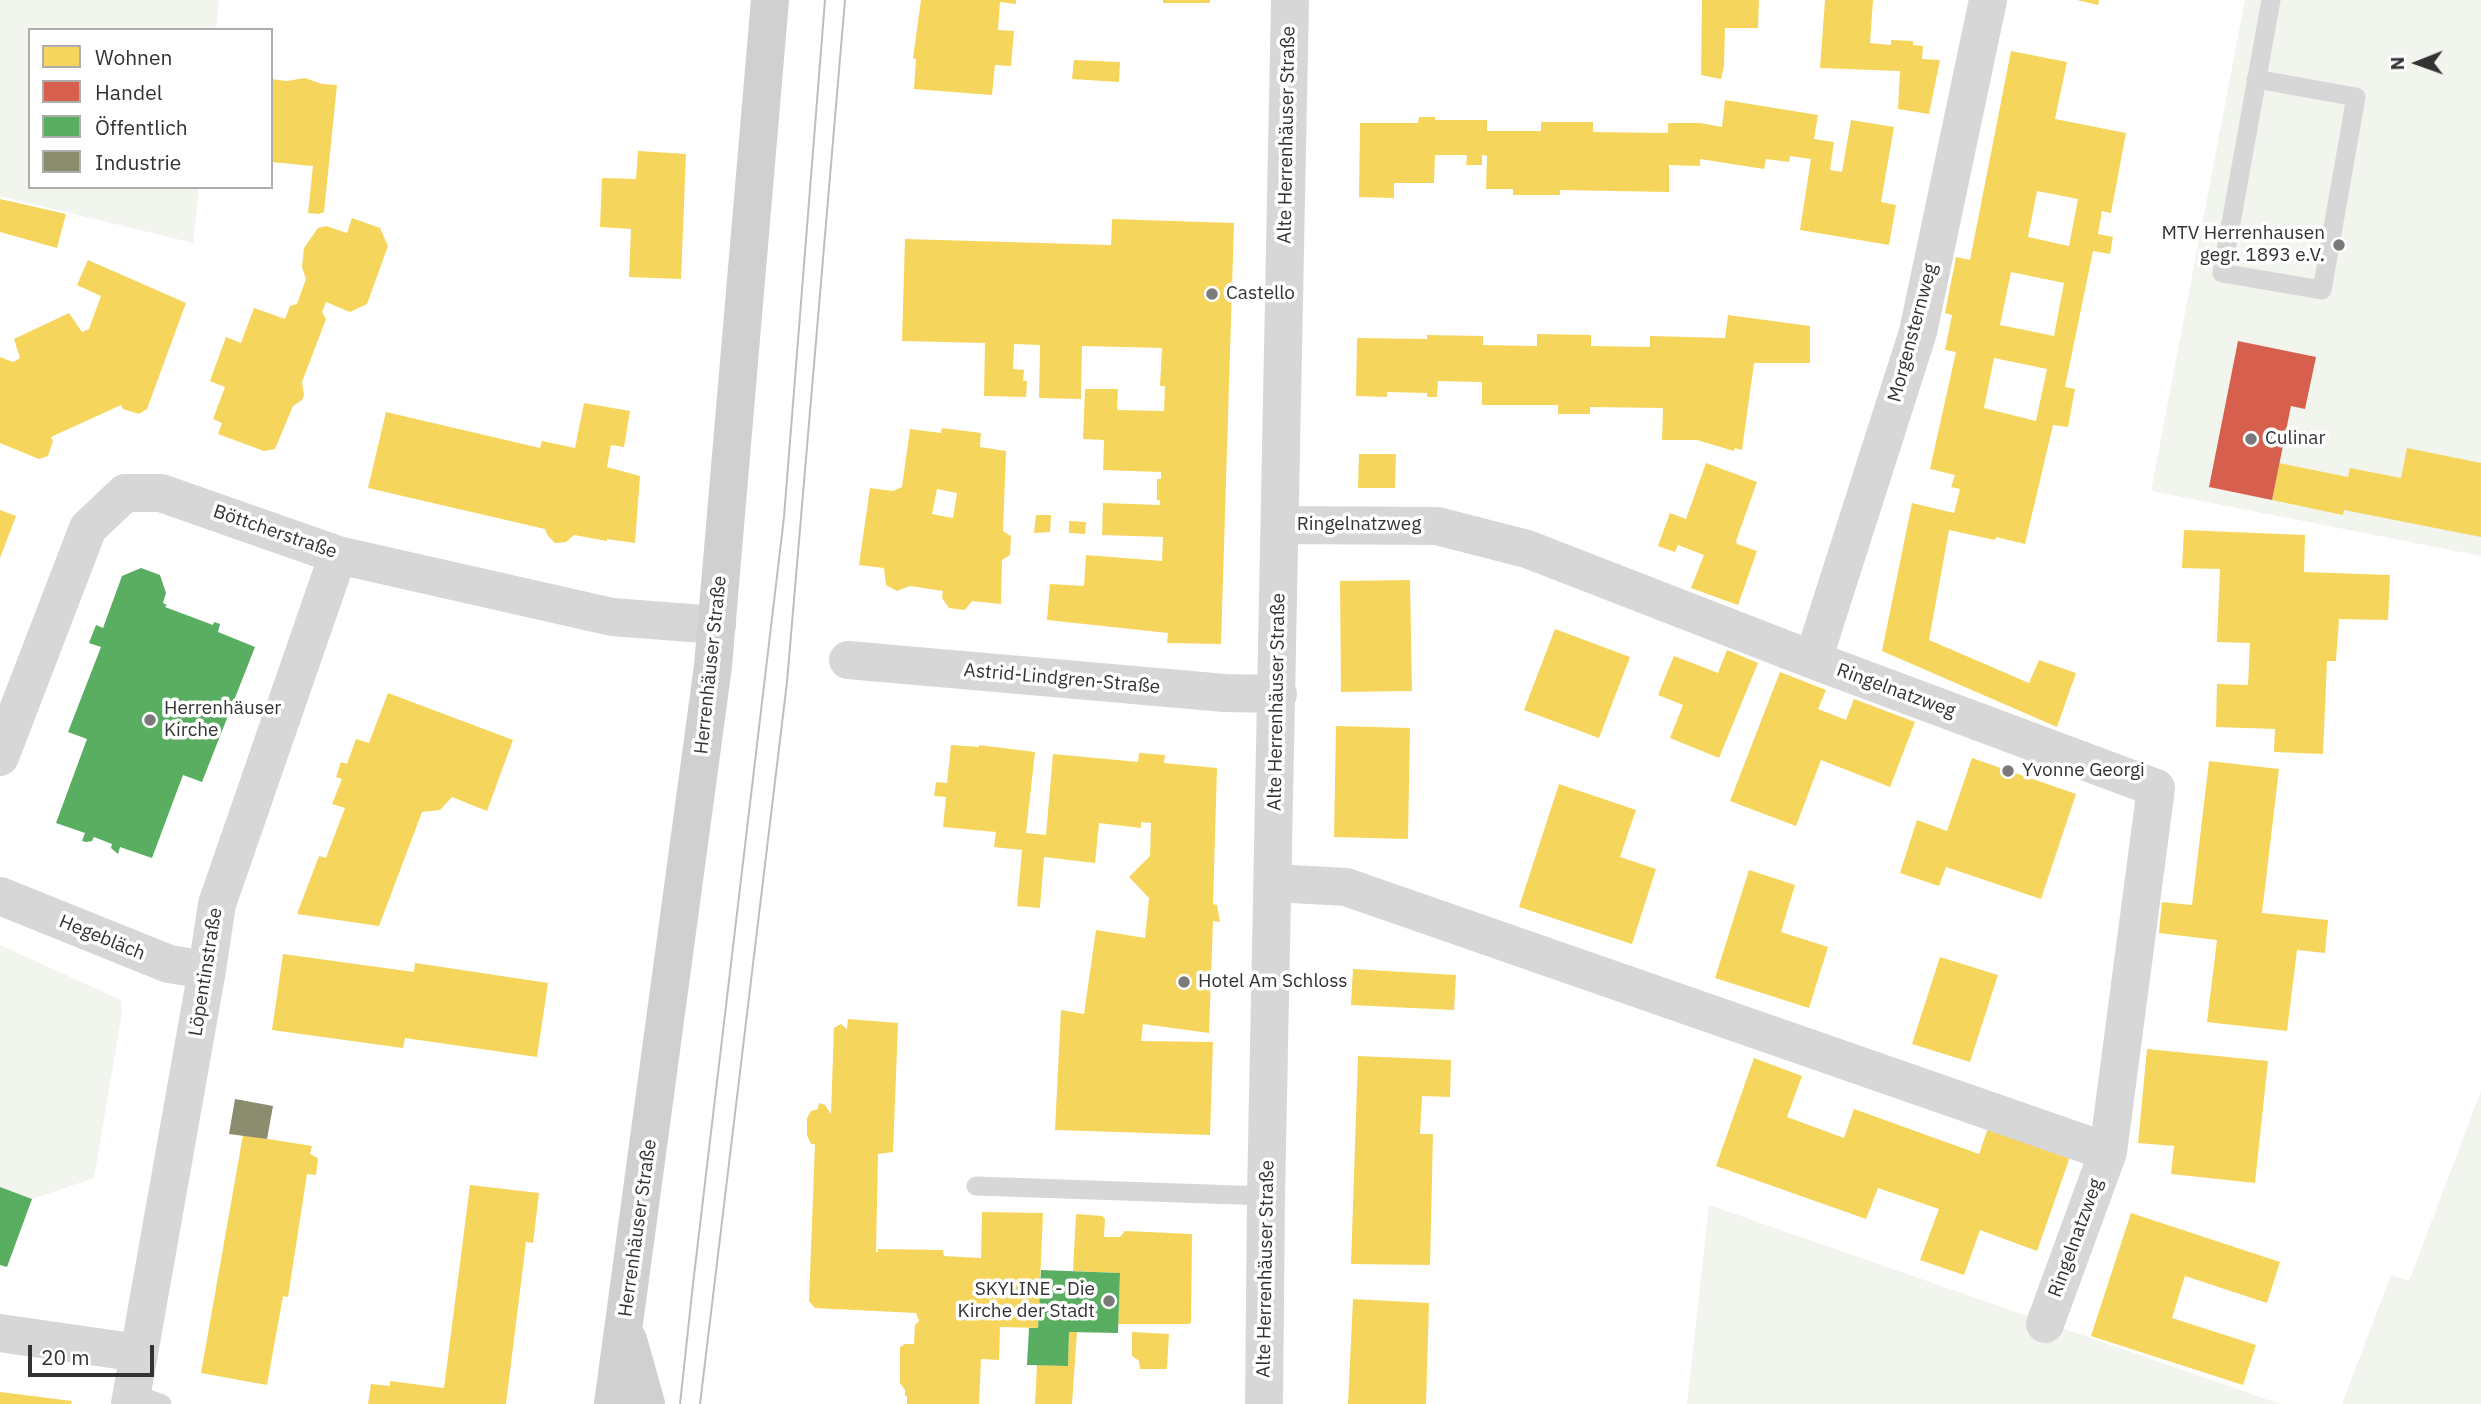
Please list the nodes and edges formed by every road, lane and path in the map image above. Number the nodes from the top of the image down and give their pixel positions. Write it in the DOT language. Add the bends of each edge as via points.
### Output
graph roads {
  1 [pos="770,0"];
  2 [pos="1290,0"];
  3 [pos="1989,0"];
  4 [pos="2271,0"];
  5 [pos="2256,79"];
  6 [pos="1281,524"];
  7 [pos="338,555"];
  8 [pos="717,625"];
  9 [pos="848,660"];
  10 [pos="1813,660"];
  11 [pos="1278,694"];
  12 [pos="0,757"];
  13 [pos="1274,883"];
  14 [pos="0,896"];
  15 [pos="207,970"];
  16 [pos="2108,1152"];
  17 [pos="976,1186"];
  18 [pos="1266,1196"];
  19 [pos="2045,1324"];
  20 [pos="625,1328"];
  21 [pos="0,1333"];
  22 [pos="139,1353"];
  23 [pos="141,1400"];
  24 [pos="613,1404"];
  25 [pos="646,1404"];
  26 [pos="1264,1404"];
  1 -- 8 [label="street, Herrenhäuser Straße"];
  2 -- 6 [label="street, Alte Herrenhäuser Straße"];
  3 -- 10 [label="street, Morgensternweg" via="1918,332"];
  4 -- 5 [label="lane"];
  5 -- 5 [label="lane" via="2221,273 2322,290 2356,97"];
  6 -- 10 [label="street, Ringelnatzweg" via="1437,526 1463,532 1527,549"];
  6 -- 11 [label="street, Alte Herrenhäuser Straße"];
  7 -- 8 [label="street, Böttcherstraße" via="611,617"];
  7 -- 12 [label="street, Böttcherstraße" via="161,492 125,493 88,528"];
  7 -- 15 [label="street, Löpentinstraße" via="217,904"];
  8 -- 20 [label="street, Herrenhäuser Straße"];
  9 -- 11 [label="street, Astrid-Lindgren-Straße"];
  10 -- 16 [label="street, Ringelnatzweg" via="2156,788"];
  11 -- 13 [label="street, Alte Herrenhäuser Straße"];
  13 -- 16 [label="street" via="1346,887"];
  13 -- 18 [label="street, Alte Herrenhäuser Straße"];
  14 -- 15 [label="street, Hegebläch" via="169,964"];
  15 -- 22 [label="street, Löpentinstraße"];
  16 -- 19 [label="street, Ringelnatzweg"];
  17 -- 18 [label="lane"];
  18 -- 26 [label="street, Alte Herrenhäuser Straße"];
  20 -- 24 [label="street, Herrenhäuser Straße"];
  20 -- 25 [label="street, Herrenhäuser Straße"];
  21 -- 22 [label="street"];
  22 -- 23 [label="street, Löpentinstraße"];
}
